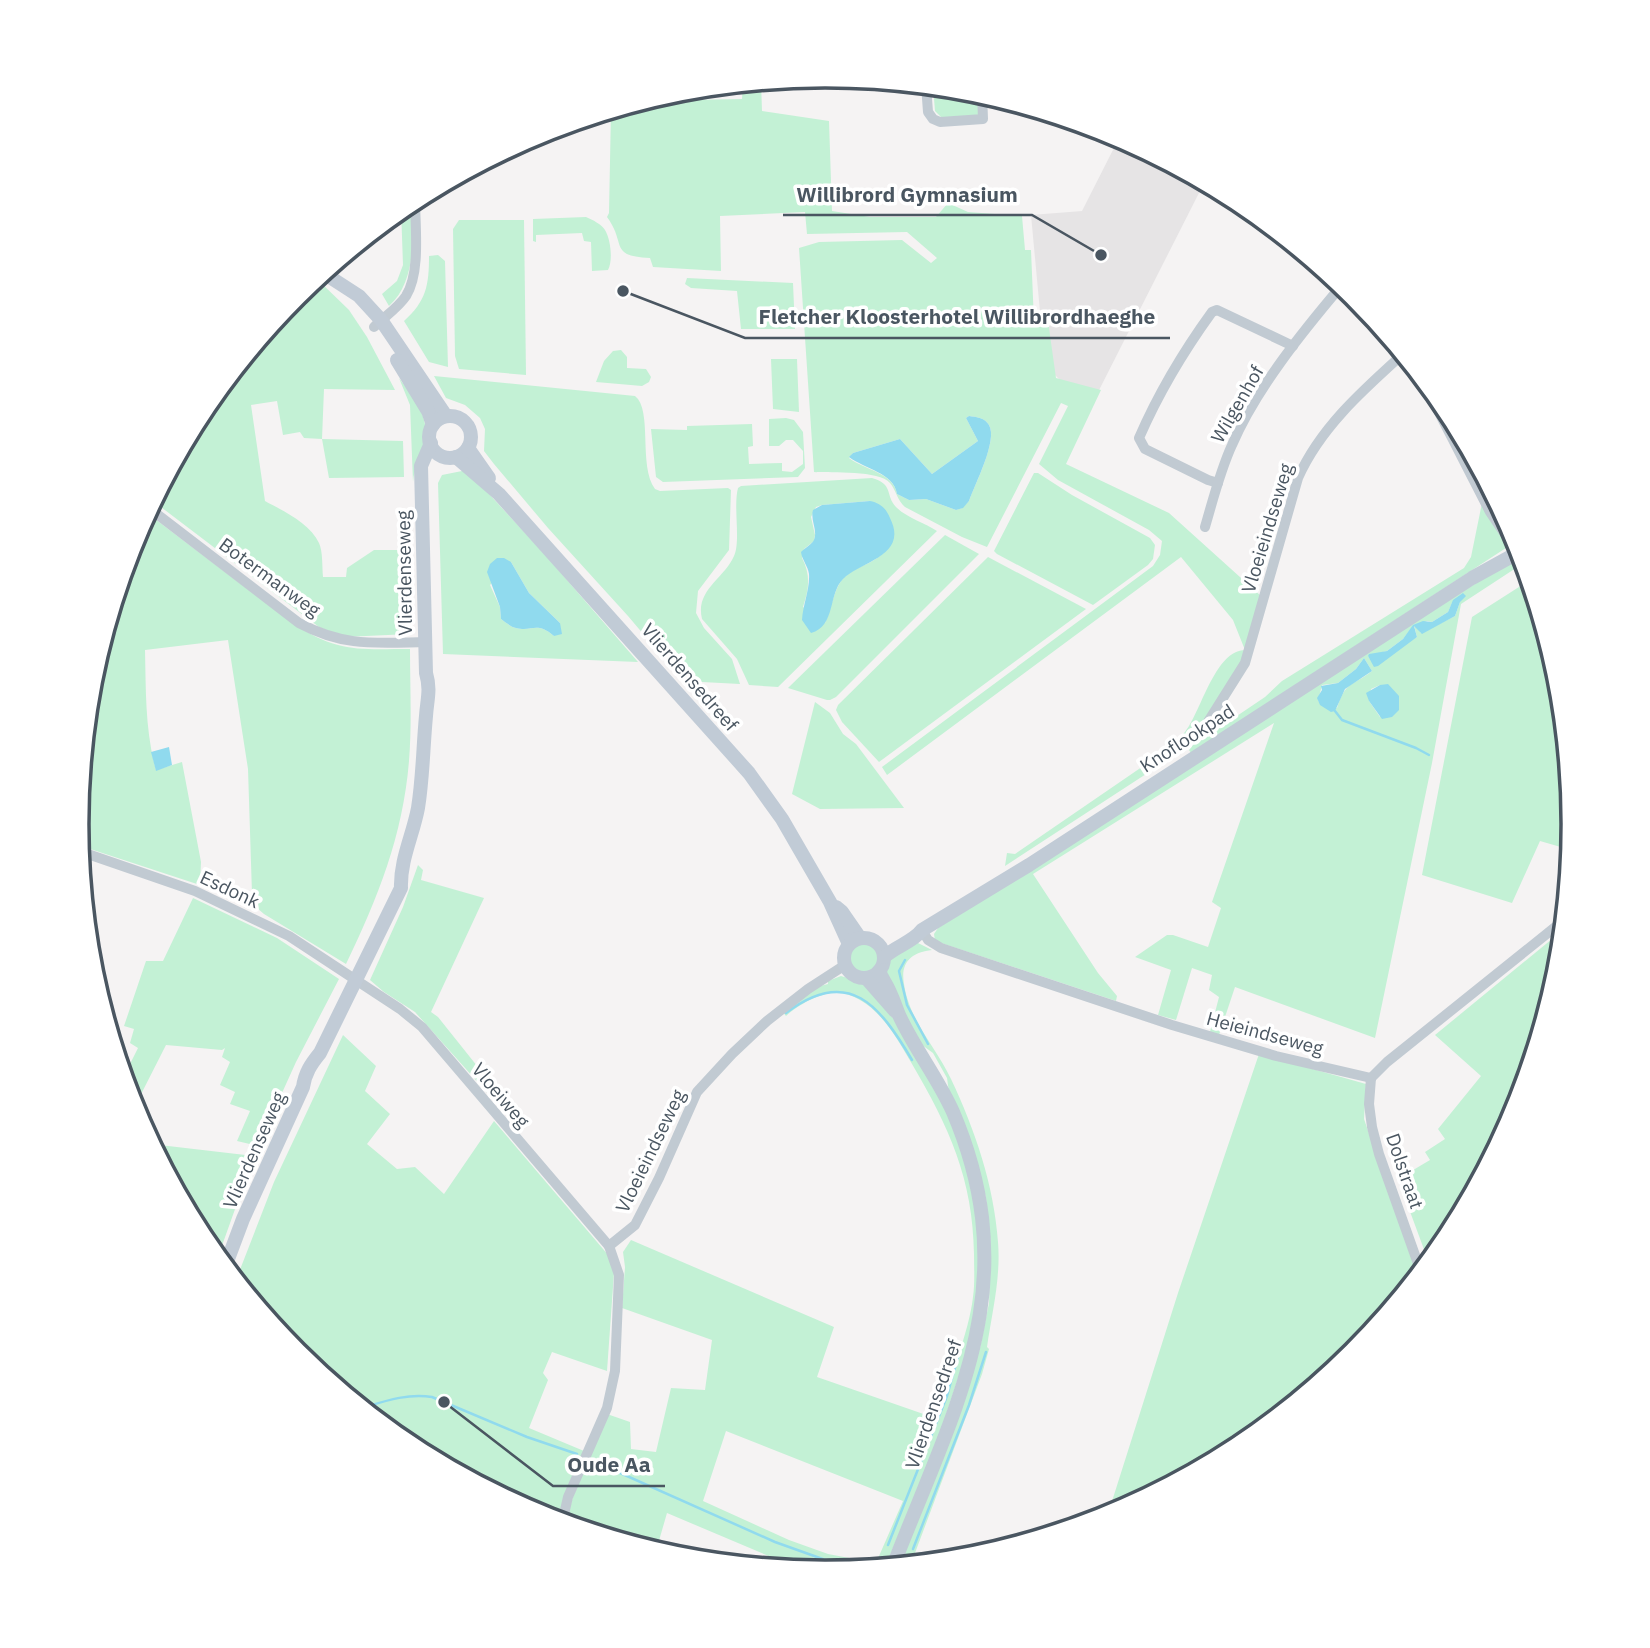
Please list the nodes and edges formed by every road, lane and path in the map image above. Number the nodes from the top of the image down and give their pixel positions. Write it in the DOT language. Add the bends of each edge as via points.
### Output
graph roads {
  1 [pos="927,95"];
  2 [pos="982,105"];
  3 [pos="415,213"];
  4 [pos="331,278"];
  5 [pos="1335,293"];
  6 [pos="377,323"];
  7 [pos="1293,346"];
  8 [pos="1397,360"];
  9 [pos="446,416"];
  10 [pos="433,425"];
  11 [pos="1452,439"];
  12 [pos="435,449"];
  13 [pos="462,452"];
  14 [pos="1218,483"];
  15 [pos="157,514"];
  16 [pos="1493,514"];
  17 [pos="1205,527"];
  18 [pos="1511,557"];
  19 [pos="425,642"];
  20 [pos="1200,733"];
  21 [pos="89,855"];
  22 [pos="1554,928"];
  23 [pos="922,930"];
  24 [pos="854,941"];
  25 [pos="877,962"];
  26 [pos="845,965"];
  27 [pos="355,981"];
  28 [pos="1371,1078"];
  29 [pos="609,1246"];
  30 [pos="229,1256"];
  31 [pos="1418,1260"];
  32 [pos="565,1512"];
  33 [pos="896,1557"];
  1 -- 2 [label="street" via="928,112 940,122 983,119"];
  3 -- 6 [label="street" via="411,285 405,298"];
  4 -- 6 [label="main road" via="359,296"];
  5 -- 7 [label="street, Wilgenhof"];
  6 -- 9 [label="main road"];
  6 -- 10 [label="main road"];
  7 -- 14 [label="street, Wilgenhof" via="1246,417"];
  7 -- 14 [label="street" via="1217,310 1158,395 1139,438 1141,444"];
  8 -- 20 [label="street, Vloeieindseweg" via="1332,425 1306,459 1245,663"];
  9 -- 10 [label="main road"];
  9 -- 13 [label="main road" via="456,416 470,429 471,439"];
  10 -- 12 [label="main road" via="430,434"];
  11 -- 16 [label="street"];
  12 -- 13 [label="main road"];
  12 -- 19 [label="main road, Vlierdenseweg" via="421,472"];
  13 -- 24 [label="main road, Vlierdensedreef" via="749,773 830,902 842,912"];
  14 -- 17 [label="street, Wilgenhof"];
  15 -- 19 [label="street, Botermanweg" via="319,634 344,642"];
  18 -- 23 [label="main road, Knoflookpad"];
  19 -- 27 [label="main road, Vlierdenseweg" via="422,686 426,712 417,810 401,887"];
  21 -- 27 [label="street, Esdonk" via="195,891 289,936"];
  22 -- 28 [label="street"];
  23 -- 25 [label="main road, Knoflookpad"];
  23 -- 28 [label="street, Heieindseweg" via="941,948 1172,1025"];
  24 -- 25 [label="main road" via="867,938"];
  24 -- 26 [label="main road" via="844,954"];
  25 -- 26 [label="main road" via="854,975"];
  25 -- 33 [label="main road, Vlierdensedreef" via="964,1141 977,1183 986,1254 981,1314 958,1404"];
  26 -- 29 [label="street, Vloeieindseweg" via="767,1021 698,1092 635,1225"];
  27 -- 29 [label="street, Vloeiweg" via="422,1027"];
  27 -- 30 [label="main road, Vlierdenseweg" via="310,1065"];
  28 -- 31 [label="street, Dolstraat" via="1369,1104 1375,1140"];
  29 -- 32 [label="street" via="619,1275 615,1371 607,1408"];
}
